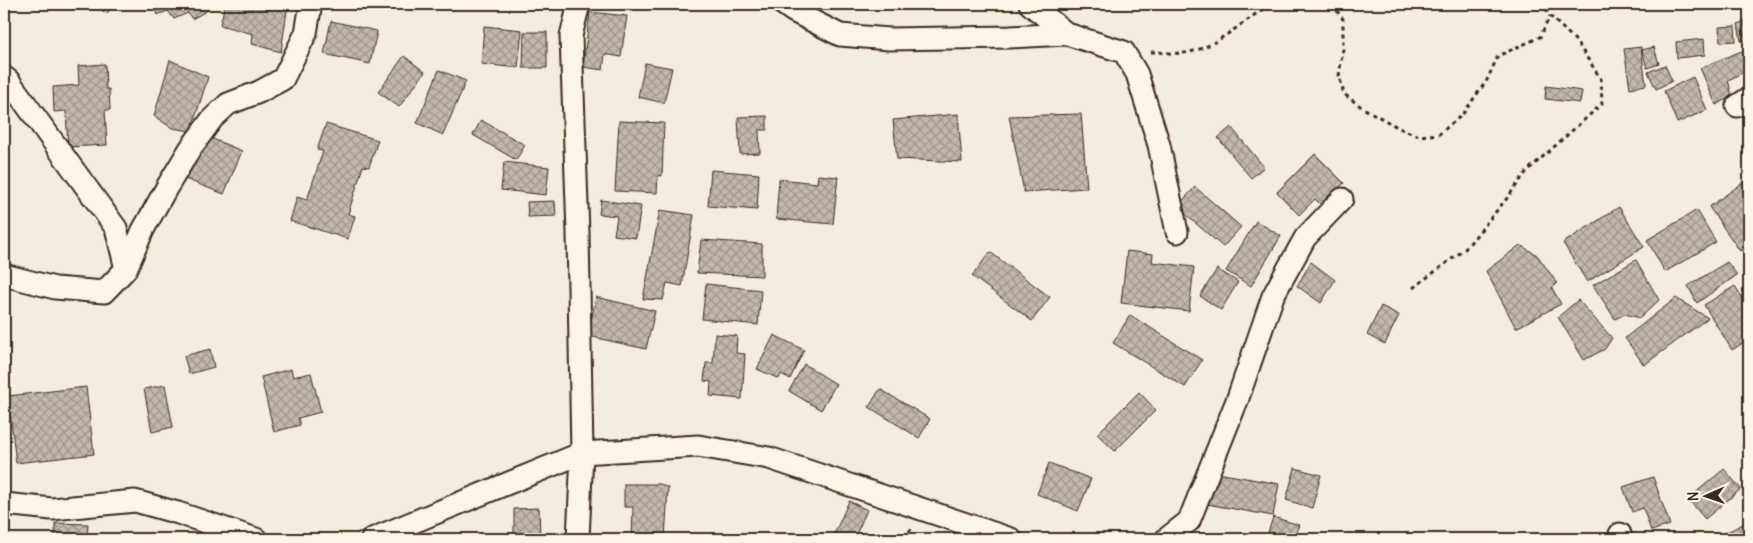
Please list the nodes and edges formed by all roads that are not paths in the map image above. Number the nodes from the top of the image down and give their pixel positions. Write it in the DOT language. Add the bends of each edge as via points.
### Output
graph roads {
  1 [pos="311,4"];
  2 [pos="579,4"];
  3 [pos="783,4"];
  4 [pos="1030,4"];
  5 [pos="1067,34"];
  6 [pos="4,77"];
  7 [pos="1342,199"];
  8 [pos="1177,232"];
  9 [pos="126,269"];
  10 [pos="4,275"];
  11 [pos="582,453"];
  12 [pos="4,504"];
  13 [pos="256,539"];
  14 [pos="372,539"];
  15 [pos="578,539"];
  16 [pos="1012,539"];
  17 [pos="1166,539"];
  1 -- 9 [label="street" via="306,33 284,80 228,104 212,119 167,187"];
  2 -- 11 [label="street" via="571,36"];
  3 -- 5 [label="street" via="840,35 889,39"];
  4 -- 5 [label="street"];
  5 -- 8 [label="street" via="1124,52 1138,74 1159,144"];
  6 -- 9 [label="street" via="116,228"];
  7 -- 17 [label="street" via="1305,238 1273,296 1238,398 1188,521"];
  9 -- 10 [label="street" via="104,292 54,288"];
  11 -- 14 [label="street"];
  11 -- 15 [label="street"];
  11 -- 16 [label="street" via="698,446 769,458"];
  12 -- 13 [label="street" via="52,508 135,501"];
}
